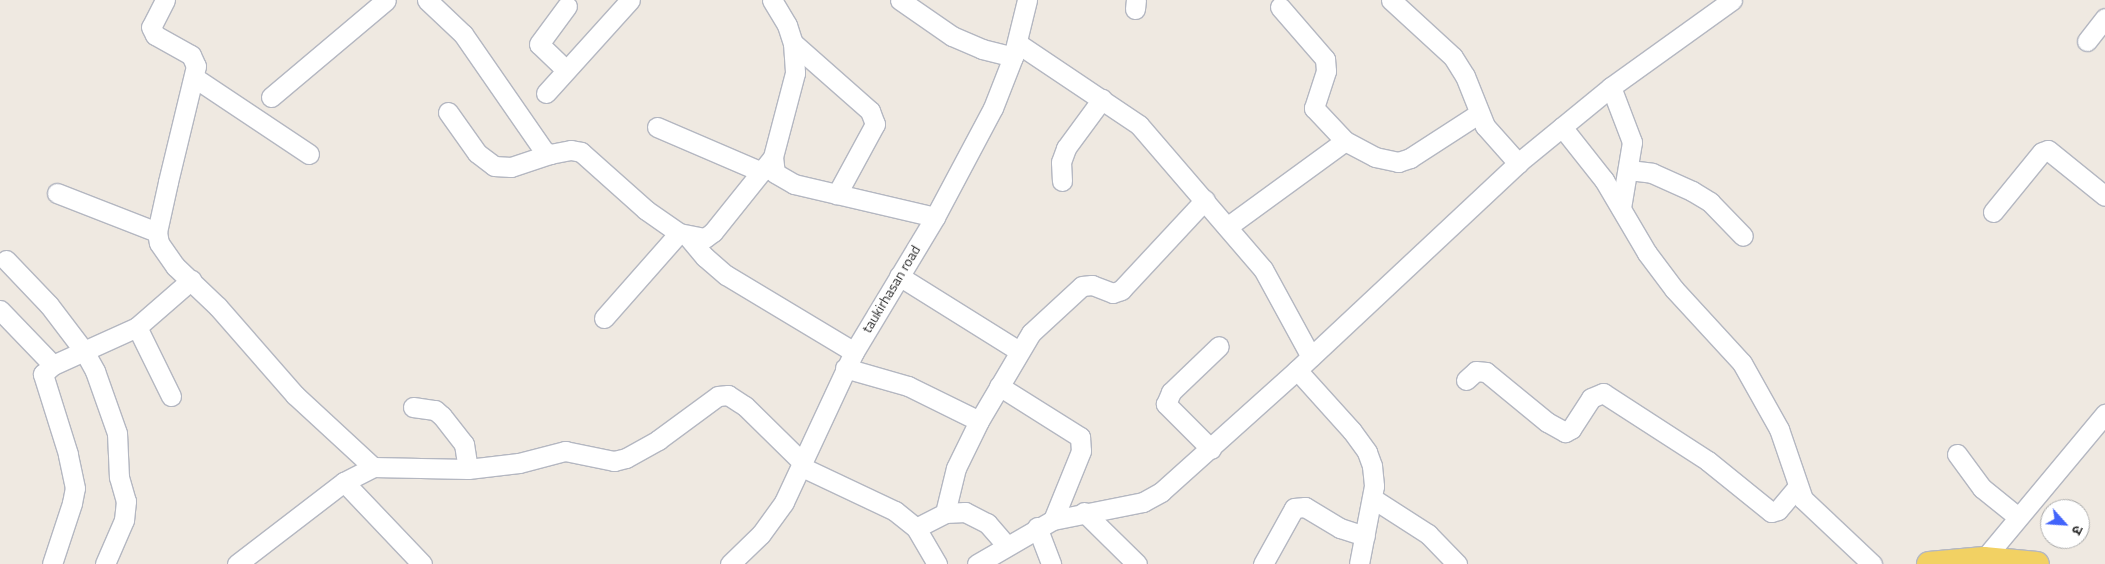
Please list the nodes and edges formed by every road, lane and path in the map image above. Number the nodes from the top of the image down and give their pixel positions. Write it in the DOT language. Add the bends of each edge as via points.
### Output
graph roads {
  1 [pos="165,0"];
  2 [pos="386,0"];
  3 [pos="427,0"];
  4 [pos="630,0"];
  5 [pos="772,0"];
  6 [pos="900,0"];
  7 [pos="1027,0"];
  8 [pos="1391,0"];
  9 [pos="1726,1"];
  10 [pos="567,6"];
  11 [pos="1280,7"];
  12 [pos="2105,18"];
  13 [pos="2087,41"];
  14 [pos="793,44"];
  15 [pos="1015,50"];
  16 [pos="566,70"];
  17 [pos="196,78"];
  18 [pos="1611,87"];
  19 [pos="546,93"];
  20 [pos="271,97"];
  21 [pos="1102,99"];
  22 [pos="448,112"];
  23 [pos="1478,114"];
  24 [pos="1562,126"];
  25 [pos="657,127"];
  26 [pos="1345,141"];
  27 [pos="308,154"];
  28 [pos="550,154"];
  29 [pos="1518,163"];
  30 [pos="768,164"];
  31 [pos="1630,170"];
  32 [pos="1062,181"];
  33 [pos="57,193"];
  34 [pos="837,194"];
  35 [pos="2105,196"];
  36 [pos="1205,200"];
  37 [pos="1621,208"];
  38 [pos="1993,212"];
  39 [pos="935,217"];
  40 [pos="1227,227"];
  41 [pos="157,232"];
  42 [pos="684,235"];
  43 [pos="1744,236"];
  44 [pos="6,260"];
  45 [pos="899,276"];
  46 [pos="191,280"];
  47 [pos="0,310"];
  48 [pos="604,318"];
  49 [pos="137,327"];
  50 [pos="1219,346"];
  51 [pos="84,351"];
  52 [pos="1019,351"];
  53 [pos="849,360"];
  54 [pos="1304,363"];
  55 [pos="53,366"];
  56 [pos="1466,380"];
  57 [pos="999,386"];
  58 [pos="171,396"];
  59 [pos="413,407"];
  60 [pos="2105,414"];
  61 [pos="979,421"];
  62 [pos="1211,449"];
  63 [pos="1957,454"];
  64 [pos="802,465"];
  65 [pos="373,468"];
  66 [pos="468,469"];
  67 [pos="344,482"];
  68 [pos="1797,487"];
  69 [pos="1372,498"];
  70 [pos="1084,512"];
  71 [pos="945,513"];
  72 [pos="2018,517"];
  73 [pos="1045,524"];
  74 [pos="916,528"];
  75 [pos="1365,536"];
  76 [pos="1006,545"];
  77 [pos="1984,559"];
  78 [pos="52,564"];
  79 [pos="105,564"];
  80 [pos="237,564"];
  81 [pos="422,564"];
  82 [pos="730,564"];
  83 [pos="937,564"];
  84 [pos="977,564"];
  85 [pos="1051,564"];
  86 [pos="1137,564"];
  87 [pos="1263,564"];
  88 [pos="1359,564"];
  89 [pos="1457,564"];
  90 [pos="1872,564"];
  91 [pos="1929,564"];
  92 [pos="2037,564"];
  1 -- 17 [label="street" via="151,27 155,36 191,55 196,66"];
  2 -- 20 [label="street"];
  3 -- 28 [label="street" via="463,34 544,151"];
  4 -- 16 [label="street"];
  5 -- 14 [label="street" via="787,25"];
  6 -- 15 [label="street" via="952,36 982,49"];
  7 -- 15 [label="street, taukirhasan road"];
  8 -- 23 [label="street" via="1453,56 1465,76"];
  9 -- 18 [label="street"];
  10 -- 16 [label="street" via="539,44"];
  11 -- 26 [label="street" via="1325,60 1326,71 1314,108"];
  12 -- 13 [label="street"];
  14 -- 30 [label="street" via="795,73"];
  14 -- 34 [label="street" via="870,111 874,124"];
  15 -- 21 [label="street"];
  15 -- 39 [label="street, taukirhasan road" via="993,108"];
  16 -- 19 [label="street"];
  17 -- 27 [label="street"];
  17 -- 41 [label="street"];
  18 -- 24 [label="street"];
  18 -- 31 [label="street" via="1632,142"];
  21 -- 32 [label="street" via="1066,148 1061,162"];
  21 -- 36 [label="street" via="1139,125"];
  22 -- 28 [label="street" via="477,154 494,166 511,167"];
  23 -- 26 [label="street" via="1410,158 1398,162 1375,156"];
  23 -- 29 [label="street"];
  24 -- 29 [label="street"];
  24 -- 37 [label="street" via="1604,180"];
  25 -- 30 [label="street"];
  26 -- 40 [label="street"];
  28 -- 42 [label="street" via="572,150 581,152 646,210"];
  29 -- 54 [label="street"];
  30 -- 34 [label="street" via="780,178"];
  30 -- 42 [label="street" via="713,232 705,238"];
  31 -- 37 [label="street"];
  31 -- 43 [label="street" via="1652,174 1692,190 1710,202"];
  33 -- 41 [label="street"];
  34 -- 39 [label="street"];
  35 -- 38 [label="street" via="2048,150 2042,152"];
  36 -- 40 [label="street"];
  36 -- 52 [label="street" via="1121,290 1113,293 1092,285 1082,286 1051,311"];
  37 -- 68 [label="street" via="1647,253 1674,289 1742,363 1779,429"];
  39 -- 45 [label="street, taukirhasan road"];
  40 -- 54 [label="street" via="1262,269"];
  41 -- 46 [label="street" via="164,252"];
  42 -- 48 [label="street"];
  42 -- 53 [label="street" via="726,275"];
  44 -- 51 [label="street" via="49,305"];
  45 -- 52 [label="street"];
  45 -- 53 [label="street, taukirhasan road"];
  46 -- 49 [label="street"];
  46 -- 65 [label="street" via="295,395"];
  47 -- 55 [label="street"];
  49 -- 51 [label="street"];
  49 -- 58 [label="street"];
  50 -- 62 [label="street" via="1172,392 1166,404"];
  51 -- 55 [label="street"];
  51 -- 79 [label="street" via="95,371 117,433 119,477 126,501 124,520"];
  52 -- 57 [label="street"];
  53 -- 61 [label="street"];
  53 -- 64 [label="street, taukirhasan road"];
  54 -- 62 [label="street"];
  54 -- 69 [label="street" via="1366,452 1372,466"];
  55 -- 78 [label="street" via="43,374 43,379 68,454 75,488"];
  56 -- 68 [label="street" via="1476,371 1486,372 1547,422 1565,432 1571,429 1591,398 1603,393 1708,461 1771,512 1778,510"];
  57 -- 61 [label="street"];
  57 -- 73 [label="street" via="1080,438 1080,450"];
  59 -- 66 [label="street" via="435,410 442,416 464,444"];
  60 -- 72 [label="street"];
  61 -- 71 [label="street" via="956,468"];
  62 -- 70 [label="street" via="1161,492 1143,502"];
  63 -- 72 [label="street" via="1982,488"];
  64 -- 66 [label="street" via="745,406 728,395 718,396 658,440 626,458 614,461 565,451 519,463"];
  64 -- 74 [label="street" via="895,511"];
  64 -- 82 [label="street, taukirhasan road" via="784,502 761,534"];
  65 -- 66 [label="street"];
  65 -- 67 [label="street"];
  67 -- 80 [label="street"];
  67 -- 81 [label="street"];
  68 -- 90 [label="street" via="1803,499"];
  69 -- 75 [label="street"];
  69 -- 89 [label="street" via="1428,534"];
  70 -- 73 [label="street"];
  70 -- 86 [label="street"];
  71 -- 74 [label="street"];
  71 -- 76 [label="street" via="973,514 987,523"];
  72 -- 77 [label="street"];
  73 -- 76 [label="street"];
  73 -- 85 [label="street"];
  74 -- 83 [label="street"];
  75 -- 87 [label="street" via="1340,528 1305,507 1294,508"];
  75 -- 88 [label="street"];
  76 -- 84 [label="street"];
  77 -- 91 [label="main road"];
  77 -- 92 [label="main road"];
}
